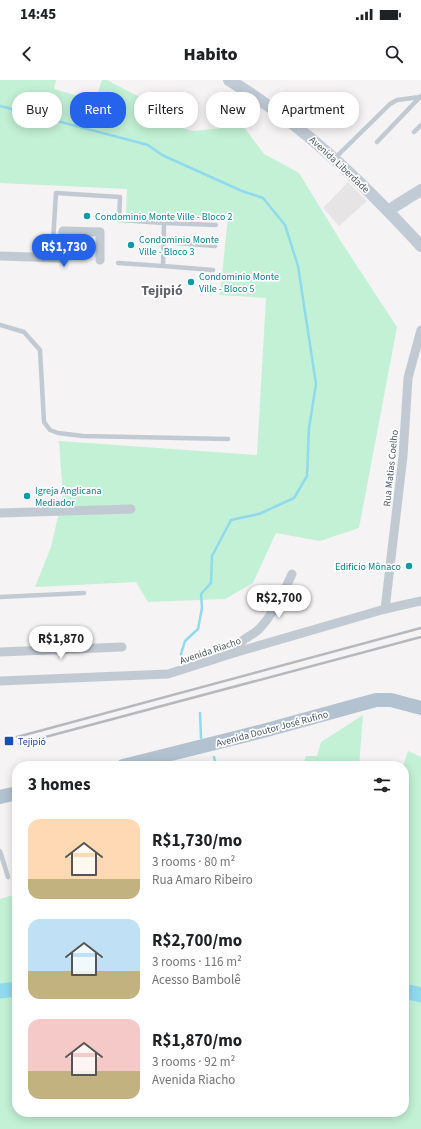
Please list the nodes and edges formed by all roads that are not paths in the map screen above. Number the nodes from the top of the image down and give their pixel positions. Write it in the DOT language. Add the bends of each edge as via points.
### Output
graph roads {
  1 [pos="232,81"];
  2 [pos="420,97"];
  3 [pos="421,125"];
  4 [pos="414,132"];
  5 [pos="377,142"];
  6 [pos="335,158"];
  7 [pos="421,190"];
  8 [pos="388,210"];
  9 [pos="164,223"];
  10 [pos="216,225"];
  11 [pos="164,242"];
  12 [pos="215,246"];
  13 [pos="421,246"];
  14 [pos="0,256"];
  15 [pos="52,257"];
  16 [pos="100,260"];
  17 [pos="118,263"];
  18 [pos="163,266"];
  19 [pos="213,270"];
  20 [pos="0,326"];
  21 [pos="421,330"];
  22 [pos="228,439"];
  23 [pos="131,509"];
  24 [pos="0,513"];
  25 [pos="292,574"];
  26 [pos="84,593"];
  27 [pos="0,597"];
  28 [pos="421,601"];
  29 [pos="385,609"];
  30 [pos="122,647"];
  31 [pos="0,652"];
  32 [pos="237,652"];
  33 [pos="0,681"];
  34 [pos="421,708"];
  35 [pos="143,761"];
  36 [pos="0,851"];
  37 [pos="8,877"];
  1 -- 6 [label="main road, Avenida Liberdade" via="301,129"];
  2 -- 5 [label="lane"];
  2 -- 6 [label="lane" via="397,100 390,104"];
  3 -- 4 [label="lane"];
  6 -- 8 [label="main road, Avenida Liberdade"];
  7 -- 8 [label="main road"];
  8 -- 13 [label="main road, Avenida Liberdade"];
  9 -- 10 [label="lane"];
  9 -- 11 [label="lane"];
  9 -- 15 [label="lane" via="119,220 120,197 56,193"];
  11 -- 12 [label="lane"];
  11 -- 18 [label="lane"];
  14 -- 15 [label="street"];
  15 -- 16 [label="street" via="62,258 63,231 100,232"];
  17 -- 18 [label="lane"];
  18 -- 19 [label="lane"];
  20 -- 22 [label="lane" via="24,332 40,350 44,422 50,430 83,436"];
  21 -- 29 [label="street, Rua Matias Coelho" via="408,378 406,428"];
  23 -- 24 [label="street"];
  25 -- 32 [label="street" via="264,623 241,641"];
  26 -- 27 [label="lane"];
  28 -- 29 [label="street, Avenida Riacho"];
  29 -- 32 [label="street, Avenida Riacho"];
  30 -- 31 [label="street"];
  32 -- 33 [label="street, Avenida Riacho" via="159,676"];
  34 -- 35 [label="main road, Avenida Doutor José Rufino" via="391,700 376,700"];
  36 -- 37 [label="lane"];
}
